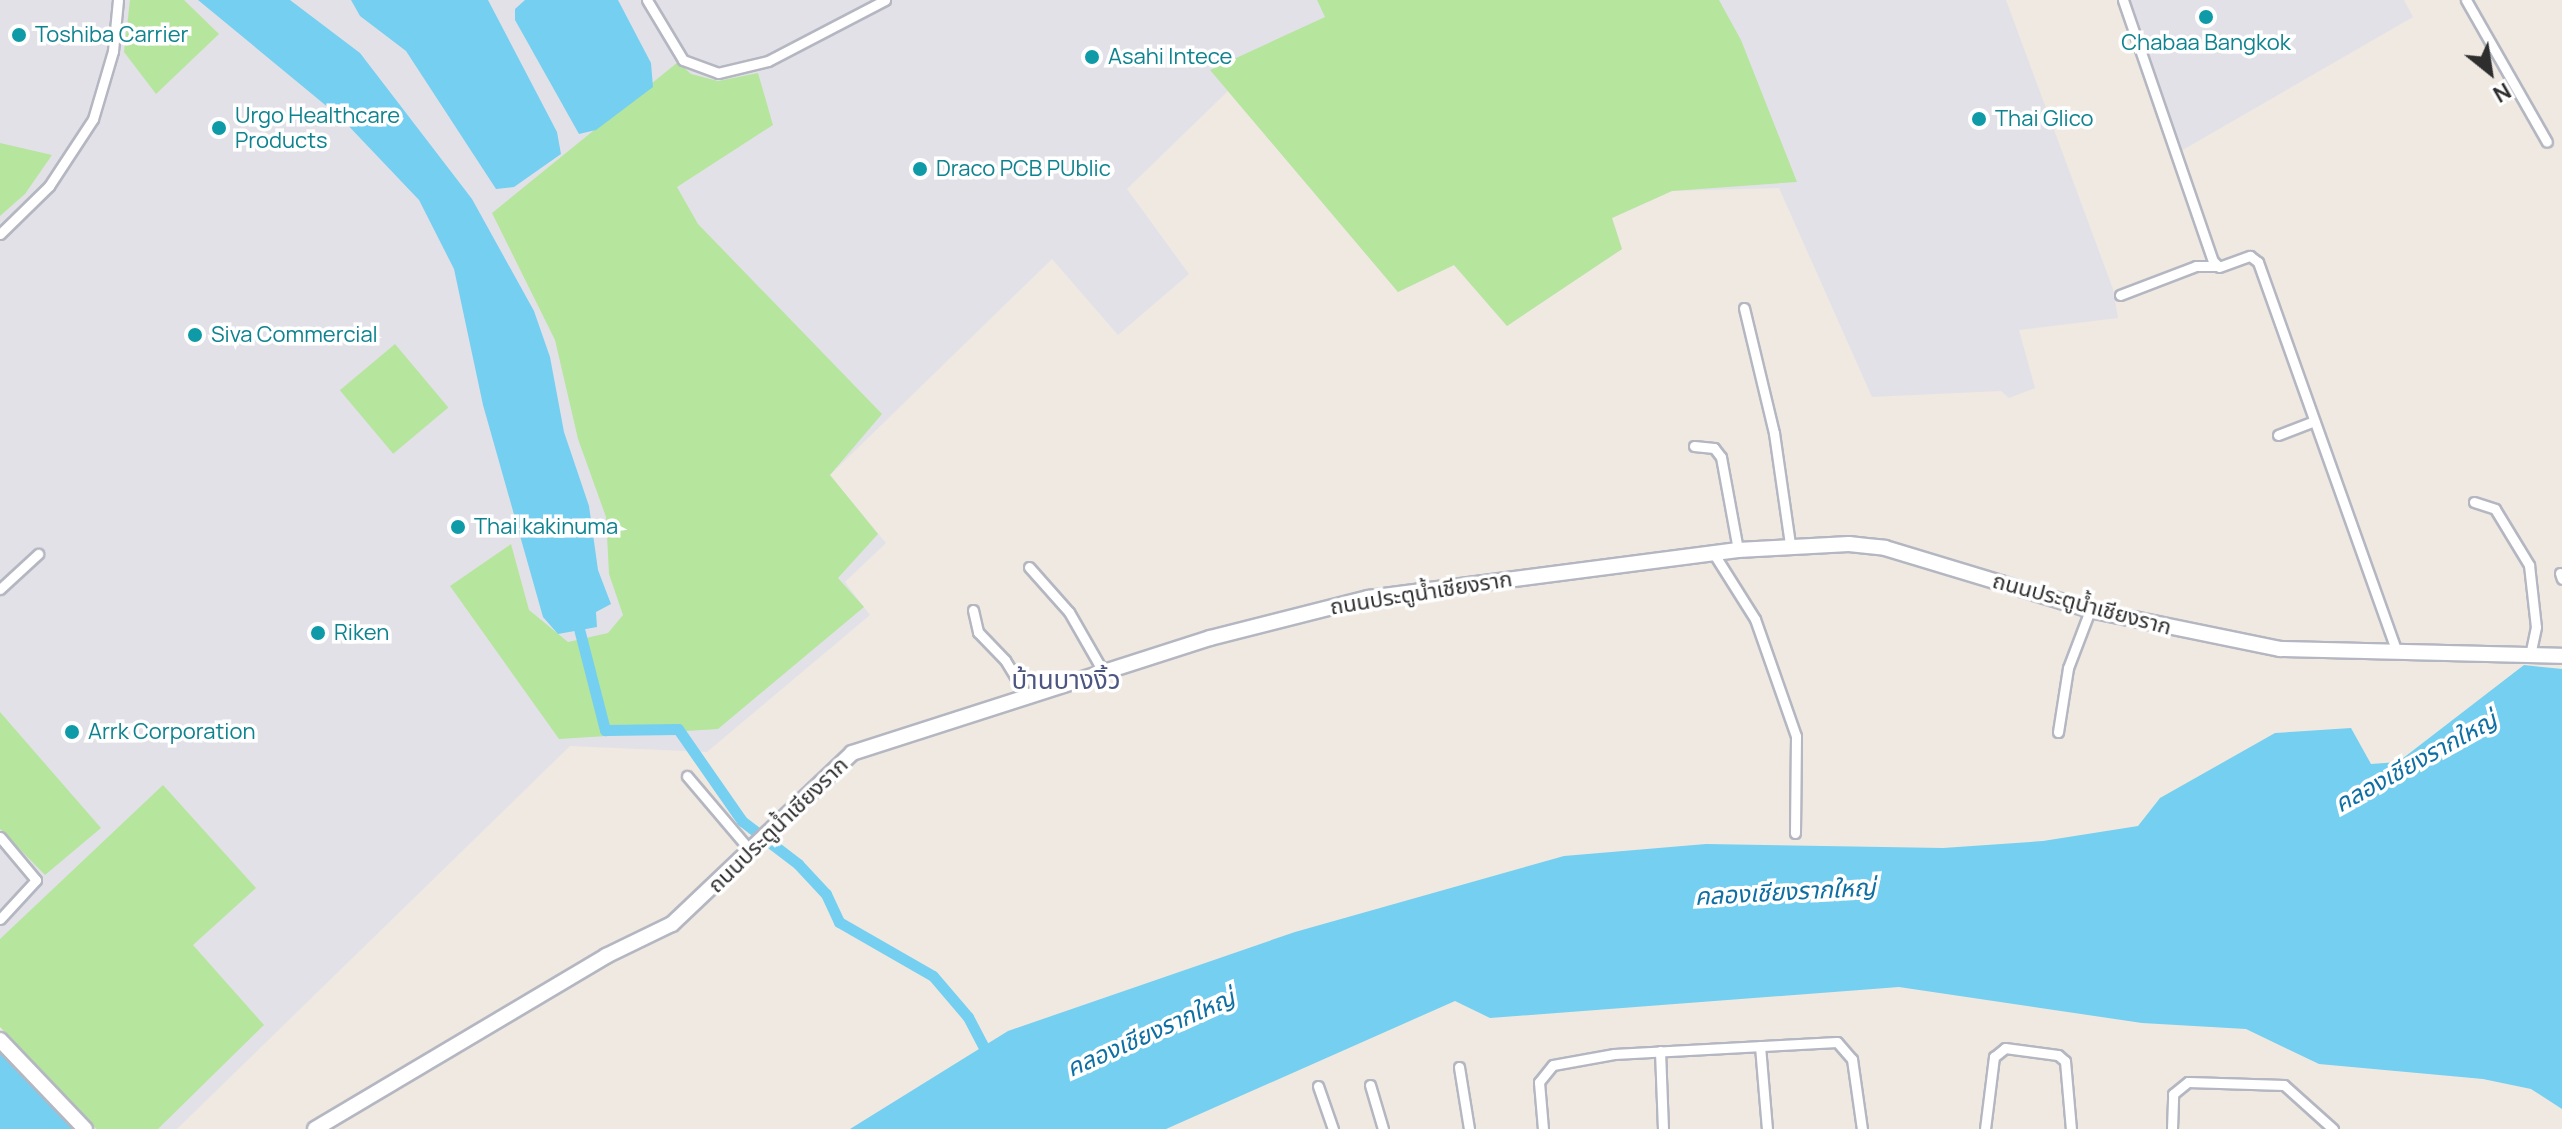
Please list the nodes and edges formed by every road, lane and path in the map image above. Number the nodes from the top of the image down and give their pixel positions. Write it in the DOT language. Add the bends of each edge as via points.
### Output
graph roads {
  1 [pos="118,0"];
  2 [pos="647,0"];
  3 [pos="885,0"];
  4 [pos="2123,0"];
  5 [pos="2466,0"];
  6 [pos="2547,142"];
  7 [pos="0,234"];
  8 [pos="2216,266"];
  9 [pos="2120,295"];
  10 [pos="1744,308"];
  11 [pos="2314,421"];
  12 [pos="2278,435"];
  13 [pos="1694,446"];
  14 [pos="2474,502"];
  15 [pos="1790,544"];
  16 [pos="1738,550"];
  17 [pos="38,554"];
  18 [pos="1714,554"];
  19 [pos="1029,567"];
  20 [pos="0,589"];
  21 [pos="973,610"];
  22 [pos="2090,610"];
  23 [pos="2397,652"];
  24 [pos="2530,655"];
  25 [pos="2562,656"];
  26 [pos="1104,673"];
  27 [pos="1027,696"];
  28 [pos="2058,732"];
  29 [pos="687,776"];
  30 [pos="1795,833"];
  31 [pos="0,837"];
  32 [pos="751,847"];
  33 [pos="0,919"];
  34 [pos="0,1040"];
  35 [pos="1760,1046"];
  36 [pos="1660,1051"];
  37 [pos="1459,1067"];
  38 [pos="1370,1085"];
  39 [pos="1318,1086"];
  40 [pos="85,1129"];
  41 [pos="315,1129"];
  42 [pos="1333,1129"];
  43 [pos="1383,1129"];
  44 [pos="1469,1129"];
  45 [pos="1543,1129"];
  46 [pos="1663,1129"];
  47 [pos="1767,1129"];
  48 [pos="1862,1129"];
  49 [pos="1985,1129"];
  50 [pos="2071,1129"];
  51 [pos="2172,1129"];
  52 [pos="2333,1129"];
  1 -- 7 [label="street" via="113,51 93,119 49,186"];
  2 -- 3 [label="street" via="683,60 718,73 747,70"];
  4 -- 8 [label="street"];
  5 -- 6 [label="street"];
  8 -- 9 [label="street" via="2196,266"];
  8 -- 11 [label="street" via="2256,259"];
  10 -- 15 [label="street" via="1774,435"];
  11 -- 12 [label="street"];
  11 -- 23 [label="street"];
  13 -- 16 [label="street" via="1714,448 1721,457"];
  14 -- 24 [label="street" via="2495,509 2529,565 2536,627"];
  15 -- 16 [label="street, ถนนประตูน้ำเชียงราก"];
  15 -- 22 [label="street, ถนนประตูน้ำเชียงราก" via="1885,548"];
  16 -- 18 [label="street, ถนนประตูน้ำเชียงราก"];
  17 -- 20 [label="street"];
  18 -- 26 [label="street, ถนนประตูน้ำเชียงราก" via="1368,598 1210,638"];
  18 -- 30 [label="street" via="1755,619 1796,736"];
  19 -- 26 [label="street" via="1069,612"];
  21 -- 27 [label="street" via="978,632 1005,660"];
  22 -- 23 [label="street, ถนนประตูน้ำเชียงราก" via="2280,649"];
  22 -- 28 [label="street" via="2068,668"];
  23 -- 24 [label="street, ถนนประตูน้ำเชียงราก"];
  24 -- 25 [label="street, ถนนประตูน้ำเชียงราก"];
  26 -- 27 [label="street, ถนนประตูน้ำเชียงราก"];
  27 -- 32 [label="street, ถนนประตูน้ำเชียงราก" via="852,753"];
  29 -- 32 [label="street"];
  31 -- 33 [label="street" via="36,880"];
  32 -- 41 [label="street, ถนนประตูน้ำเชียงราก" via="687,912 648,939 606,956"];
  34 -- 40 [label="street"];
  35 -- 36 [label="street"];
  35 -- 47 [label="street"];
  35 -- 48 [label="street" via="1837,1042 1846,1048"];
  36 -- 45 [label="street" via="1614,1054 1542,1071"];
  36 -- 46 [label="street"];
  37 -- 44 [label="street"];
  38 -- 43 [label="street"];
  39 -- 42 [label="street"];
  49 -- 50 [label="street" via="1994,1057 2005,1048 2058,1055 2065,1061"];
  51 -- 52 [label="street" via="2173,1094 2188,1082 2284,1085"];
}
